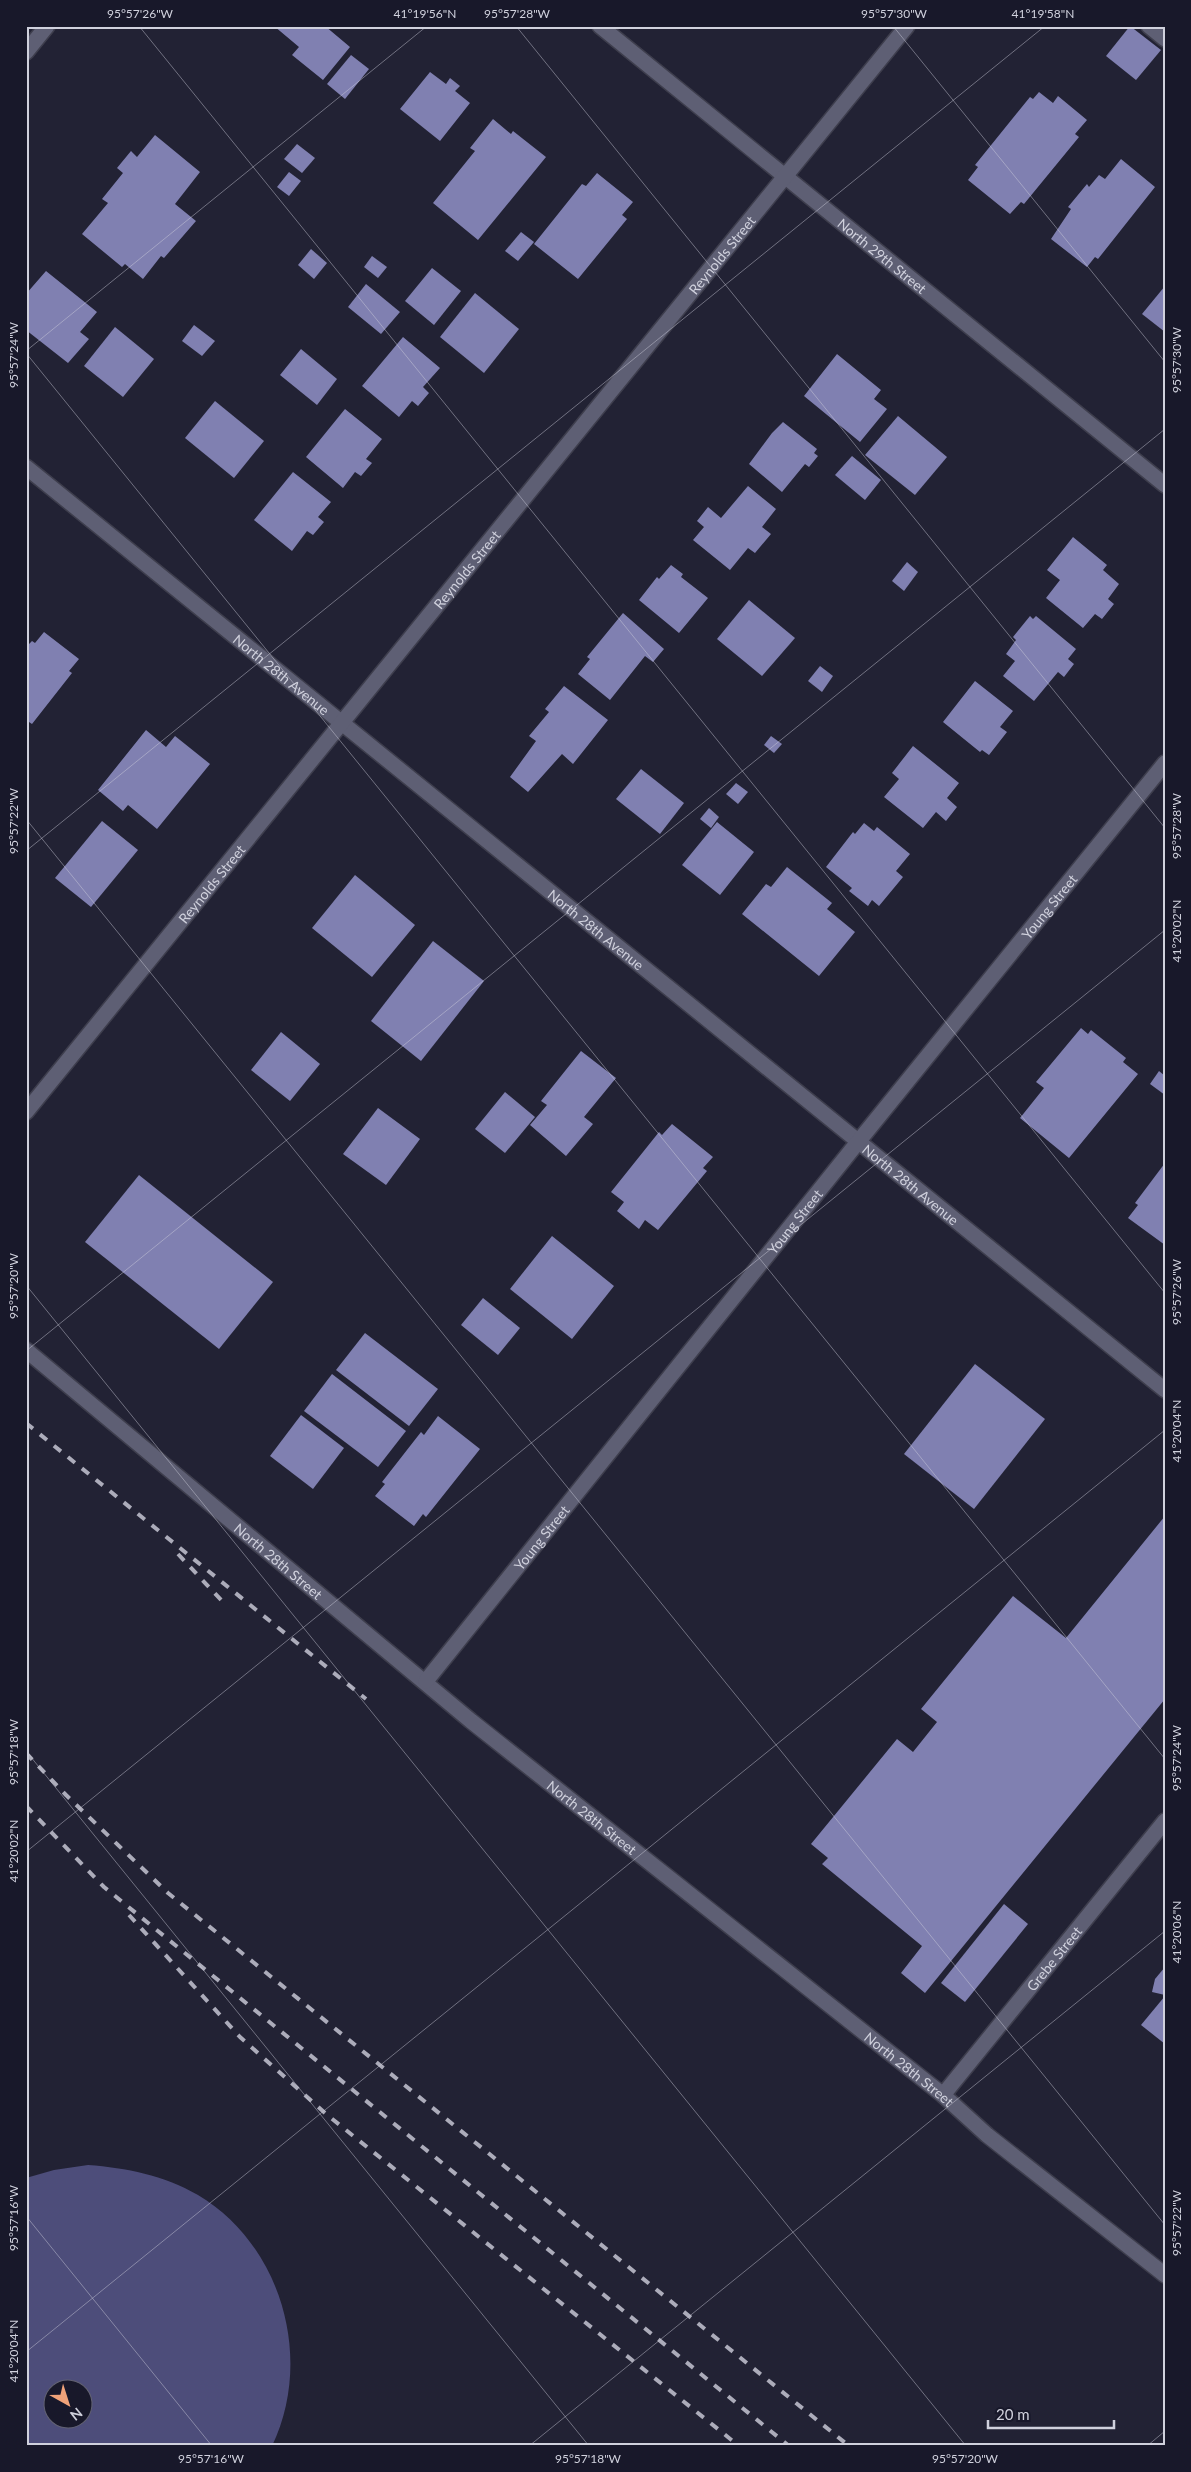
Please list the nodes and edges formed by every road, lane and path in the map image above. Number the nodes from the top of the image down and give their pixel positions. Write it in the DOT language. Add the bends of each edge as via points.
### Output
graph roads {
  1 [pos="47,26"];
  2 [pos="600,26"];
  3 [pos="907,26"];
  4 [pos="1149,26"];
  5 [pos="1165,39"];
  6 [pos="26,52"];
  7 [pos="784,177"];
  8 [pos="26,467"];
  9 [pos="1165,485"];
  10 [pos="341,722"];
  11 [pos="1165,763"];
  12 [pos="26,1112"];
  13 [pos="858,1142"];
  14 [pos="26,1350"];
  15 [pos="1165,1390"];
  16 [pos="426,1682"];
  17 [pos="1165,1821"];
  18 [pos="943,2095"];
  19 [pos="1165,2275"];
  1 -- 6 [label="street"];
  2 -- 7 [label="street, North 29th Street"];
  3 -- 7 [label="street, Reynolds Street"];
  4 -- 5 [label="street"];
  7 -- 9 [label="street, North 29th Street"];
  7 -- 10 [label="street, Reynolds Street"];
  8 -- 10 [label="street, North 28th Avenue"];
  10 -- 12 [label="street, Reynolds Street"];
  10 -- 13 [label="street, North 28th Avenue"];
  11 -- 13 [label="street, Young Street"];
  13 -- 15 [label="street, North 28th Avenue"];
  13 -- 16 [label="street, Young Street"];
  14 -- 16 [label="street, North 28th Street"];
  16 -- 18 [label="street, North 28th Street" via="478,1727"];
  17 -- 18 [label="street, Grebe Street"];
  18 -- 19 [label="street, North 28th Street" via="987,2135"];
}
